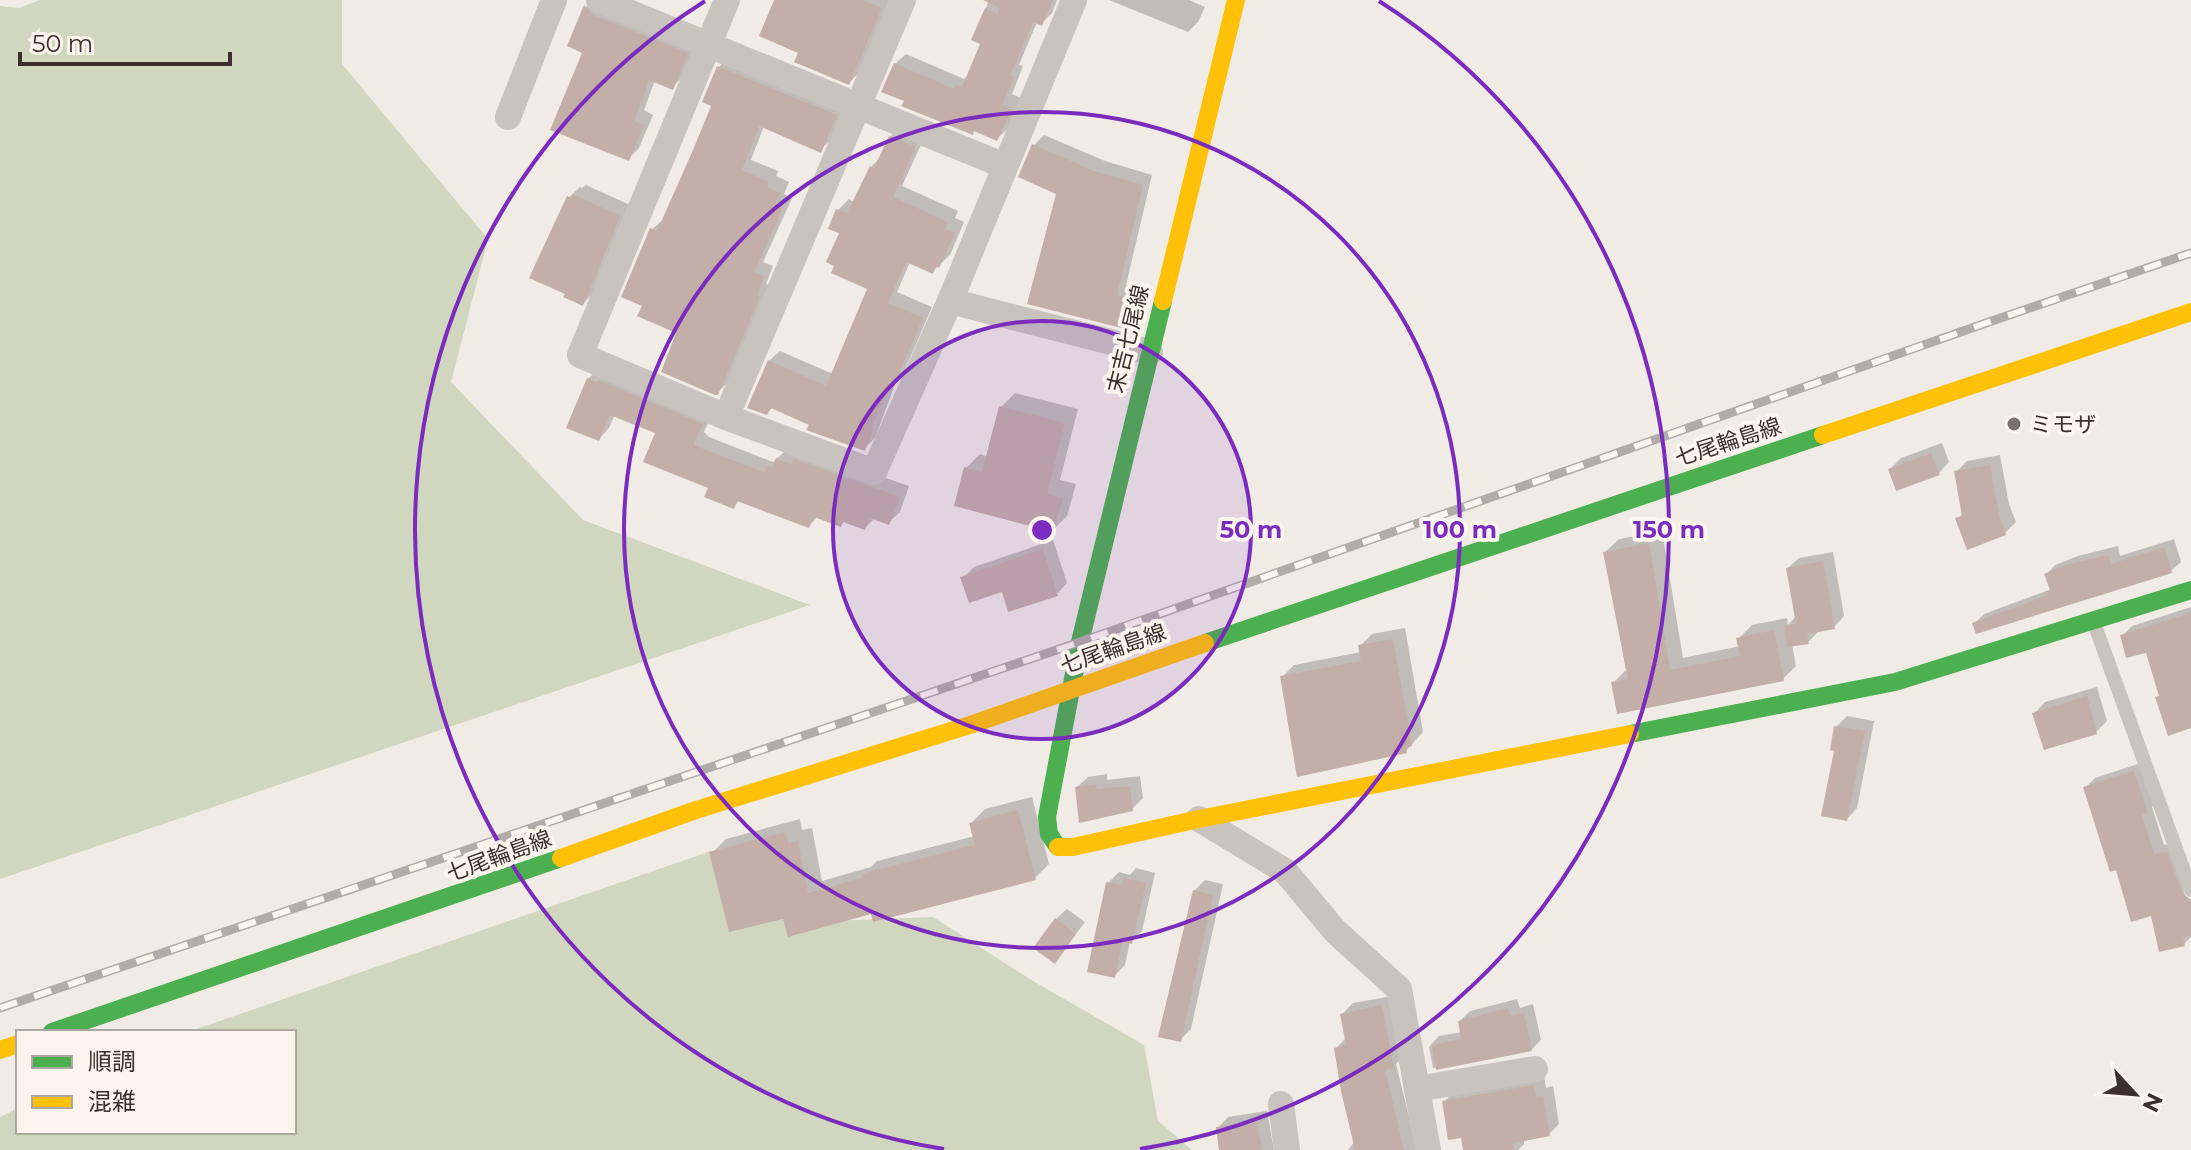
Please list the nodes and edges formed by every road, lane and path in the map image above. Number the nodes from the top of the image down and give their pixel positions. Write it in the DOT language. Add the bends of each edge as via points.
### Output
graph roads {
  1 [pos="554,0"];
  2 [pos="599,0"];
  3 [pos="727,0"];
  4 [pos="903,0"];
  5 [pos="1074,0"];
  6 [pos="1236,0"];
  7 [pos="707,46"];
  8 [pos="859,105"];
  9 [pos="508,117"];
  10 [pos="1005,166"];
  11 [pos="950,301"];
  12 [pos="2191,312"];
  13 [pos="1150,352"];
  14 [pos="726,417"];
  15 [pos="2191,590"];
  16 [pos="2093,621"];
  17 [pos="1069,690"];
  18 [pos="1199,819"];
  19 [pos="2191,890"];
  20 [pos="58,1030"];
  21 [pos="1535,1069"];
  22 [pos="1417,1089"];
  23 [pos="1281,1104"];
  24 [pos="1287,1150"];
  25 [pos="1428,1150"];
  1 -- 9 [label="street"];
  2 -- 7 [label="street"];
  3 -- 7 [label="street"];
  4 -- 8 [label="street"];
  5 -- 10 [label="street"];
  6 -- 13 [label="main road, 末吉七尾線"];
  7 -- 8 [label="street"];
  7 -- 14 [label="street" via="580,355"];
  8 -- 10 [label="street"];
  8 -- 14 [label="street"];
  10 -- 11 [label="street"];
  11 -- 13 [label="street"];
  11 -- 14 [label="street" via="874,472"];
  12 -- 17 [label="main road, 七尾輪島線"];
  13 -- 17 [label="main road, 末吉七尾線"];
  15 -- 16 [label="main road"];
  16 -- 18 [label="main road" via="1895,682"];
  16 -- 19 [label="lane"];
  17 -- 18 [label="main road, 末吉七尾線" via="1047,817 1056,847"];
  17 -- 20 [label="main road, 七尾輪島線" via="696,810"];
  18 -- 22 [label="street" via="1285,871 1335,931 1399,989"];
  21 -- 22 [label="street"];
  22 -- 25 [label="street"];
  23 -- 24 [label="street"];
}
